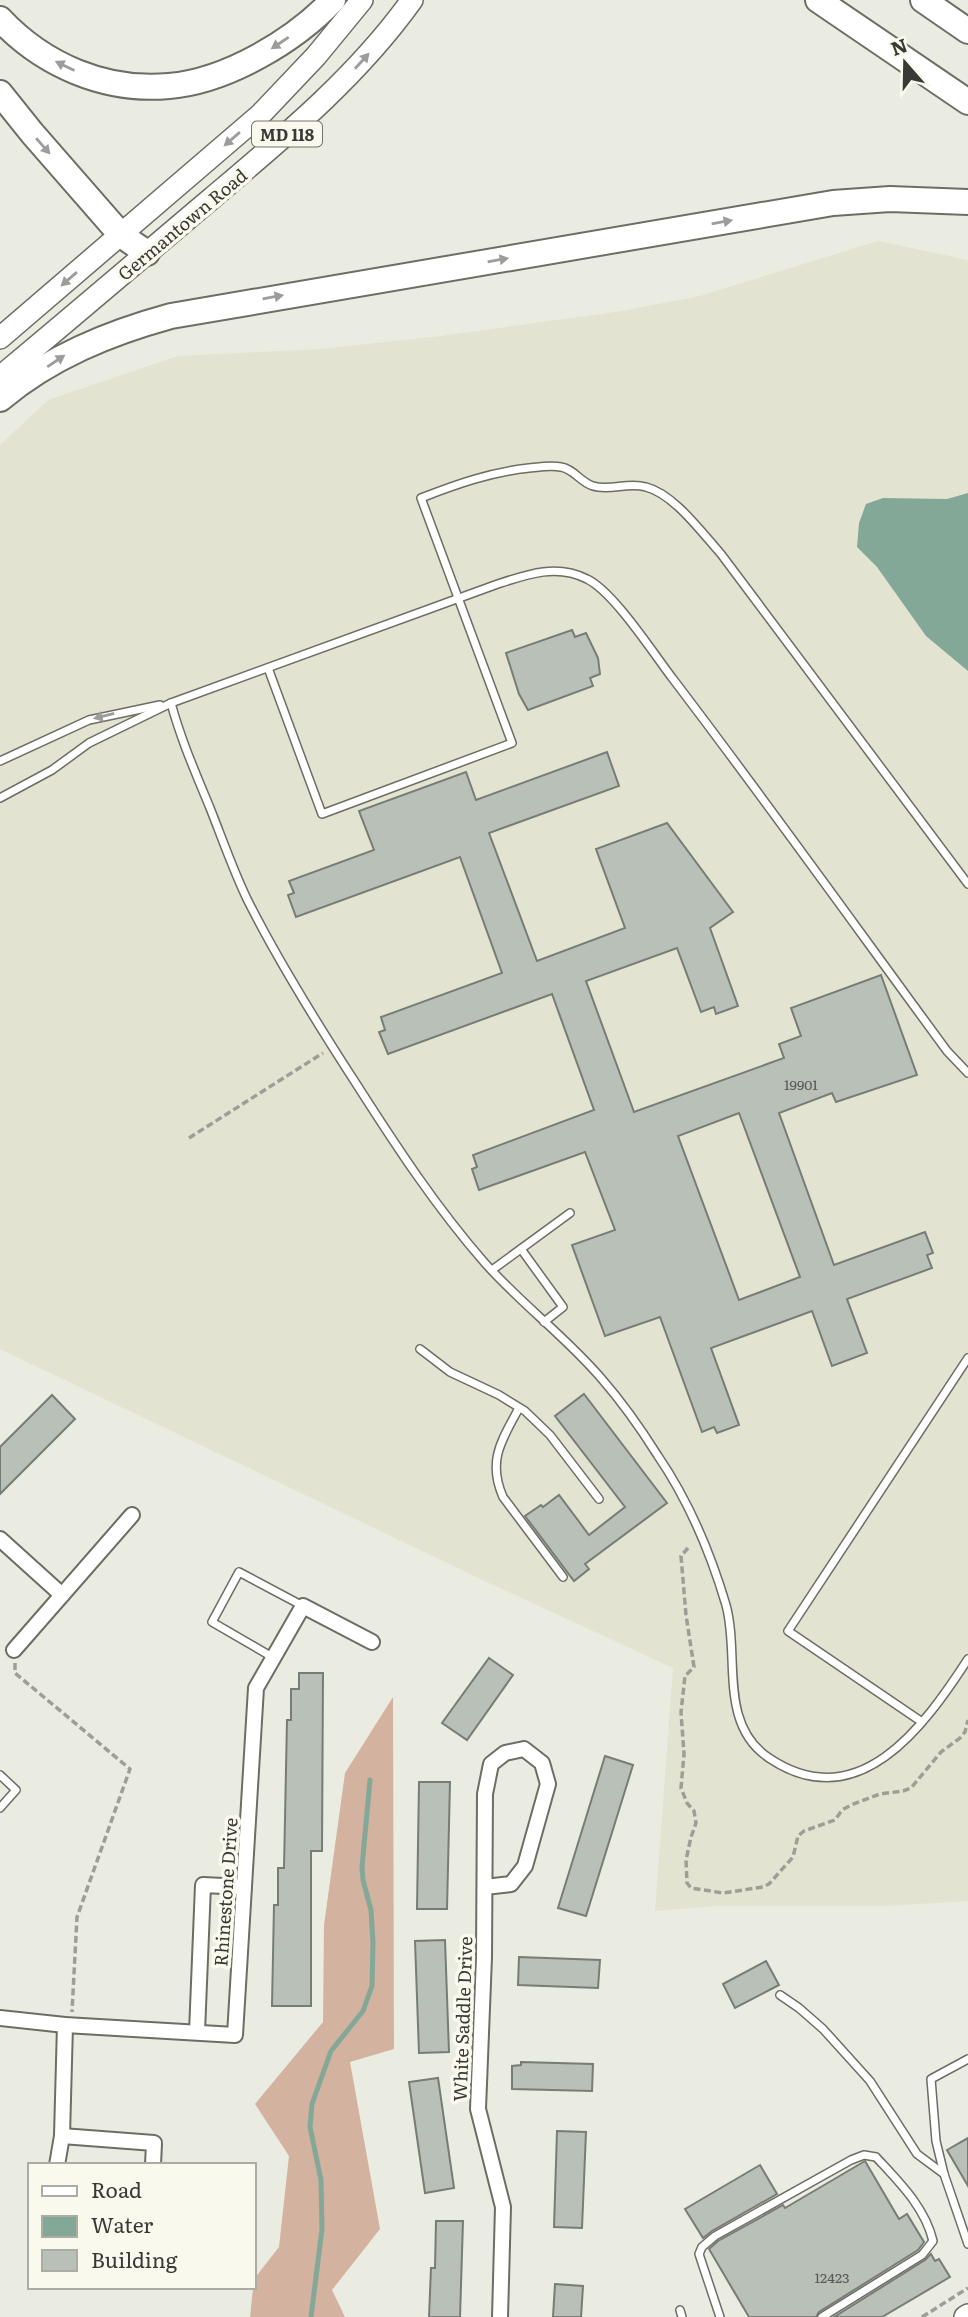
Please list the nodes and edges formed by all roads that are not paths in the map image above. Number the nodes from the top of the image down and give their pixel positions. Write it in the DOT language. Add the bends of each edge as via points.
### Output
graph roads {
  1 [pos="333,0"];
  2 [pos="362,0"];
  3 [pos="412,0"];
  4 [pos="818,0"];
  5 [pos="923,0"];
  6 [pos="0,19"];
  7 [pos="968,31"];
  8 [pos="0,93"];
  9 [pos="968,102"];
  10 [pos="968,202"];
  11 [pos="121,235"];
  12 [pos="147,253"];
  13 [pos="0,338"];
  14 [pos="0,377"];
  15 [pos="0,399"];
  16 [pos="459,599"];
  17 [pos="268,667"];
  18 [pos="171,703"];
  19 [pos="0,761"];
  20 [pos="0,798"];
  21 [pos="968,884"];
  22 [pos="968,1073"];
  23 [pos="570,1213"];
  24 [pos="521,1248"];
  25 [pos="492,1270"];
  26 [pos="544,1322"];
  27 [pos="420,1349"];
  28 [pos="968,1358"];
  29 [pos="519,1408"];
  30 [pos="599,1499"];
  31 [pos="132,1514"];
  32 [pos="0,1539"];
  33 [pos="563,1577"];
  34 [pos="62,1595"];
  35 [pos="303,1606"];
  36 [pos="372,1642"];
  37 [pos="14,1650"];
  38 [pos="274,1658"];
  39 [pos="968,1659"];
  40 [pos="922,1722"];
  41 [pos="0,1775"];
  42 [pos="0,1808"];
  43 [pos="485,1886"];
  44 [pos="244,1887"];
  45 [pos="780,1995"];
  46 [pos="0,2018"];
  47 [pos="68,2025"];
  48 [pos="197,2032"];
  49 [pos="968,2059"];
  50 [pos="62,2136"];
  51 [pos="57,2163"];
  52 [pos="153,2163"];
  53 [pos="944,2174"];
  54 [pos="968,2244"];
  55 [pos="500,2317"];
  56 [pos="720,2317"];
  57 [pos="822,2317"];
  1 -- 6 [label="highway, one-way" via="271,49 227,70 169,86 130,85 67,69 35,50"];
  2 -- 11 [label="main road, Germantown Road / MD 118, one-way" via="261,114"];
  12 -- 3 [label="main road, Germantown Road / MD 118, one-way" via="344,81"];
  4 -- 9 [label="highway"];
  5 -- 7 [label="highway"];
  8 -- 11 [label="highway, one-way"];
  15 -- 10 [label="highway, one-way" via="69,352 171,316 833,203 890,199"];
  11 -- 12 [label="highway"];
  11 -- 13 [label="main road, Germantown Road / MD 118, one-way"];
  12 -- 14 [label="main road, Germantown Road / MD 118"];
  16 -- 17 [label="lane"];
  16 -- 17 [label="lane" via="512,743 322,814"];
  16 -- 21 [label="lane" via="421,498 473,478 545,467 562,467 594,486 646,487 663,496 686,514 721,554"];
  16 -- 22 [label="lane" via="527,575 560,570 587,579 607,593 947,1051"];
  17 -- 18 [label="lane"];
  18 -- 19 [label="lane, one-way" via="89,720"];
  18 -- 20 [label="lane" via="89,743 52,770"];
  18 -- 25 [label="lane" via="245,895 293,983 409,1165"];
  23 -- 24 [label="lane"];
  24 -- 25 [label="lane"];
  24 -- 26 [label="lane" via="563,1307"];
  25 -- 26 [label="lane"];
  26 -- 40 [label="lane" via="600,1377 682,1492 705,1540 727,1611 736,1709 745,1733 768,1757 829,1780 864,1771 885,1759"];
  27 -- 29 [label="lane" via="450,1372"];
  28 -- 40 [label="lane" via="788,1631"];
  29 -- 30 [label="lane" via="550,1435"];
  29 -- 33 [label="lane" via="496,1453 497,1482 503,1497"];
  31 -- 34 [label="street"];
  32 -- 34 [label="street"];
  34 -- 37 [label="street"];
  35 -- 36 [label="street"];
  35 -- 38 [label="street, Rhinestone Drive"];
  35 -- 38 [label="lane" via="239,1572 212,1622"];
  38 -- 44 [label="street, Rhinestone Drive" via="256,1688"];
  39 -- 40 [label="lane"];
  41 -- 42 [label="lane" via="16,1790"];
  43 -- 43 [label="street, White Saddle Drive" via="511,1884 525,1866 548,1784 542,1763 524,1749 505,1753 491,1764 485,1794"];
  43 -- 55 [label="street, White Saddle Drive" via="478,2109 503,2207"];
  44 -- 48 [label="street, Rhinestone Drive" via="235,2035"];
  44 -- 48 [label="street" via="203,1885"];
  45 -- 53 [label="lane" via="823,2029 870,2081 917,2154"];
  46 -- 47 [label="street, Rhinestone Drive"];
  47 -- 48 [label="street, Rhinestone Drive"];
  47 -- 50 [label="street"];
  49 -- 53 [label="lane" via="931,2079"];
  50 -- 51 [label="street"];
  50 -- 52 [label="street" via="154,2143"];
  53 -- 54 [label="lane"];
  56 -- 57 [label="lane" via="699,2254 702,2247 851,2160 863,2155 876,2157 910,2195 933,2241 922,2255"];
}
